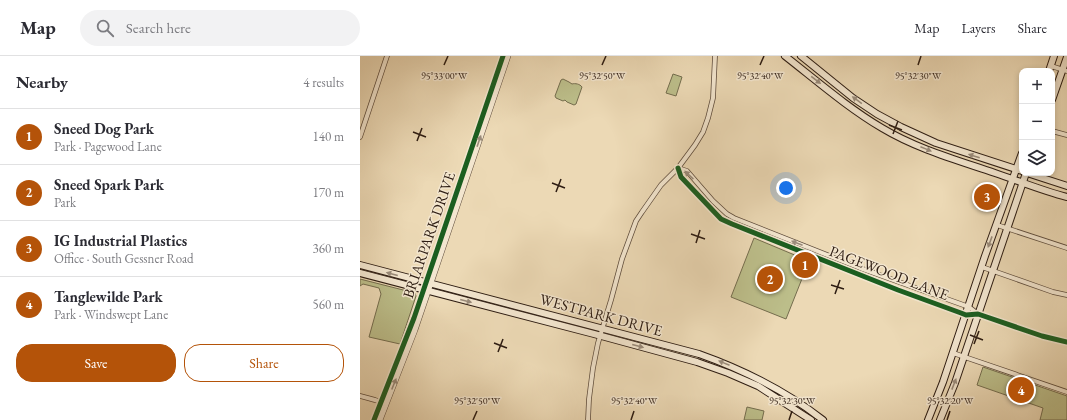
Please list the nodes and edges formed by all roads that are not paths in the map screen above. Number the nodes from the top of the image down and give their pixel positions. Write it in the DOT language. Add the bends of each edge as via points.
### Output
graph roads {
  1 [pos="387,56"];
  2 [pos="503,56"];
  3 [pos="508,56"];
  4 [pos="715,56"];
  5 [pos="785,56"];
  6 [pos="801,56"];
  7 [pos="1054,56"];
  8 [pos="1067,57"];
  9 [pos="1050,68"];
  10 [pos="1055,69"];
  11 [pos="1065,71"];
  12 [pos="836,85"];
  13 [pos="832,92"];
  14 [pos="1055,93"];
  15 [pos="1055,132"];
  16 [pos="1067,135"];
  17 [pos="360,137"];
  18 [pos="956,151"];
  19 [pos="950,158"];
  20 [pos="678,168"];
  21 [pos="1019,170"];
  22 [pos="1025,176"];
  23 [pos="1035,176"];
  24 [pos="1013,179"];
  25 [pos="1022,183"];
  26 [pos="1067,186"];
  27 [pos="1067,197"];
  28 [pos="997,225"];
  29 [pos="1007,229"];
  30 [pos="1067,248"];
  31 [pos="362,266"];
  32 [pos="982,267"];
  33 [pos="992,271"];
  34 [pos="361,274"];
  35 [pos="428,283"];
  36 [pos="425,290"];
  37 [pos="1067,295"];
  38 [pos="969,307"];
  39 [pos="546,314"];
  40 [pos="978,314"];
  41 [pos="966,315"];
  42 [pos="544,321"];
  43 [pos="601,332"];
  44 [pos="1067,342"];
  45 [pos="953,353"];
  46 [pos="964,357"];
  47 [pos="1067,392"];
  48 [pos="360,396"];
  49 [pos="383,403"];
  50 [pos="811,411"];
  51 [pos="931,413"];
  52 [pos="809,419"];
  53 [pos="940,419"];
  54 [pos="374,420"];
  55 [pos="380,420"];
  56 [pos="588,420"];
  57 [pos="823,420"];
  58 [pos="928,420"];
  1 -- 17 [label="street"];
  2 -- 35 [label="street, BRIARPARK DRIVE"];
  35 -- 3 [label="street, BRIARPARK DRIVE, one-way"];
  4 -- 20 [label="street" via="713,98 708,118 703,132"];
  5 -- 13 [label="main road, one-way"];
  6 -- 12 [label="main road"];
  7 -- 9 [label="main road"];
  8 -- 11 [label="main road"];
  10 -- 11 [label="street"];
  11 -- 14 [label="main road"];
  12 -- 13 [label="main road"];
  18 -- 12 [label="main road, one-way" via="886,119"];
  13 -- 19 [label="main road, one-way" via="884,129"];
  15 -- 16 [label="street"];
  18 -- 19 [label="main road"];
  21 -- 18 [label="main road, one-way"];
  19 -- 24 [label="main road"];
  38 -- 20 [label="street, PAGEWOOD LANE, one-way" via="860,268 734,218 713,201 687,171"];
  20 -- 41 [label="street, PAGEWOOD LANE" via="680,177 721,219"];
  20 -- 43 [label="street" via="661,185 636,221 621,261"];
  21 -- 24 [label="main road"];
  22 -- 25 [label="main road"];
  23 -- 26 [label="main road"];
  24 -- 25 [label="main road"];
  24 -- 28 [label="main road"];
  25 -- 27 [label="main road"];
  25 -- 29 [label="main road"];
  28 -- 29 [label="street"];
  28 -- 32 [label="main road, one-way"];
  29 -- 30 [label="street"];
  29 -- 33 [label="main road"];
  31 -- 34 [label="main road"];
  35 -- 31 [label="main road, WESTPARK DRIVE, one-way"];
  32 -- 33 [label="street"];
  32 -- 38 [label="main road"];
  33 -- 37 [label="street"];
  33 -- 40 [label="main road"];
  34 -- 36 [label="main road, WESTPARK DRIVE"];
  35 -- 36 [label="street, BRIARPARK DRIVE"];
  35 -- 39 [label="main road, WESTPARK DRIVE"];
  36 -- 42 [label="main road, WESTPARK DRIVE, one-way"];
  36 -- 49 [label="street, BRIARPARK DRIVE" via="405,350"];
  38 -- 40 [label="street, PAGEWOOD LANE"];
  38 -- 41 [label="main road"];
  39 -- 42 [label="main road"];
  39 -- 43 [label="main road, WESTPARK DRIVE"];
  40 -- 41 [label="street, PAGEWOOD LANE"];
  40 -- 44 [label="street, PAGEWOOD LANE"];
  40 -- 46 [label="main road"];
  41 -- 45 [label="main road"];
  42 -- 43 [label="main road, WESTPARK DRIVE"];
  50 -- 43 [label="main road, WESTPARK DRIVE, one-way" via="760,379 713,359"];
  43 -- 52 [label="main road, WESTPARK DRIVE, one-way" via="728,373 758,386"];
  43 -- 56 [label="street" via="593,368"];
  45 -- 46 [label="street"];
  45 -- 51 [label="main road"];
  46 -- 47 [label="street"];
  53 -- 46 [label="main road, one-way"];
  48 -- 49 [label="street"];
  49 -- 54 [label="street, BRIARPARK DRIVE"];
  49 -- 55 [label="street, BRIARPARK DRIVE"];
  50 -- 52 [label="main road"];
  50 -- 57 [label="main road, WESTPARK DRIVE"];
  51 -- 53 [label="main road"];
  51 -- 58 [label="main road"];
}
